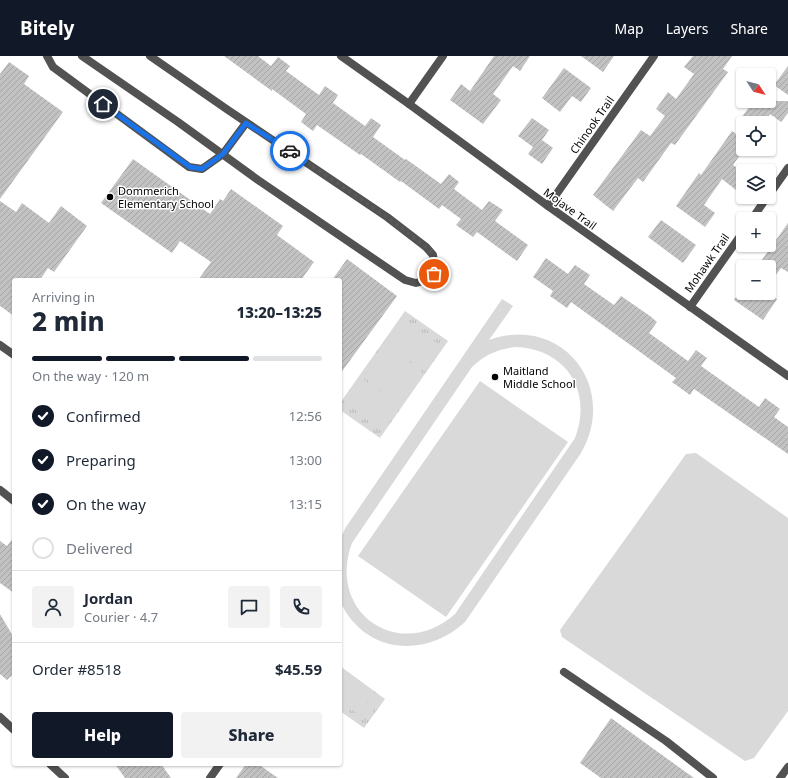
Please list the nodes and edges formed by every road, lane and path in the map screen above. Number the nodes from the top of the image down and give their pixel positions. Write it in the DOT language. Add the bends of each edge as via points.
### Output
graph roads {
  1 [pos="47,56"];
  2 [pos="82,56"];
  3 [pos="150,56"];
  4 [pos="341,56"];
  5 [pos="444,56"];
  6 [pos="654,56"];
  7 [pos="409,104"];
  8 [pos="246,123"];
  9 [pos="223,154"];
  10 [pos="788,168"];
  11 [pos="776,185"];
  12 [pos="548,206"];
  13 [pos="736,242"];
  14 [pos="690,307"];
  15 [pos="0,345"];
  16 [pos="12,354"];
  17 [pos="788,376"];
  18 [pos="0,490"];
  19 [pos="12,499"];
  20 [pos="564,672"];
  21 [pos="0,717"];
  22 [pos="12,728"];
  23 [pos="52,766"];
  24 [pos="219,766"];
  25 [pos="788,766"];
  26 [pos="65,778"];
  27 [pos="210,778"];
  28 [pos="713,778"];
  29 [pos="780,778"];
  1 -- 9 [label="street" via="53,66 190,167 202,169"];
  2 -- 9 [label="street"];
  3 -- 8 [label="street"];
  4 -- 7 [label="street, Mojave Trail"];
  5 -- 7 [label="street"];
  6 -- 12 [label="street, Chinook Trail"];
  7 -- 12 [label="street, Mojave Trail"];
  8 -- 9 [label="street"];
  8 -- 9 [label="street" via="387,217 426,247 433,254 434,274 430,279 416,283 405,280"];
  10 -- 11 [label="street"];
  12 -- 14 [label="street, Mojave Trail"];
  13 -- 14 [label="street, Mohawk Trail"];
  14 -- 17 [label="street, Mojave Trail"];
  15 -- 16 [label="street"];
  18 -- 19 [label="street"];
  20 -- 28 [label="street" via="666,741"];
  21 -- 22 [label="street"];
  23 -- 26 [label="street"];
  24 -- 27 [label="street"];
  25 -- 29 [label="street"];
}
